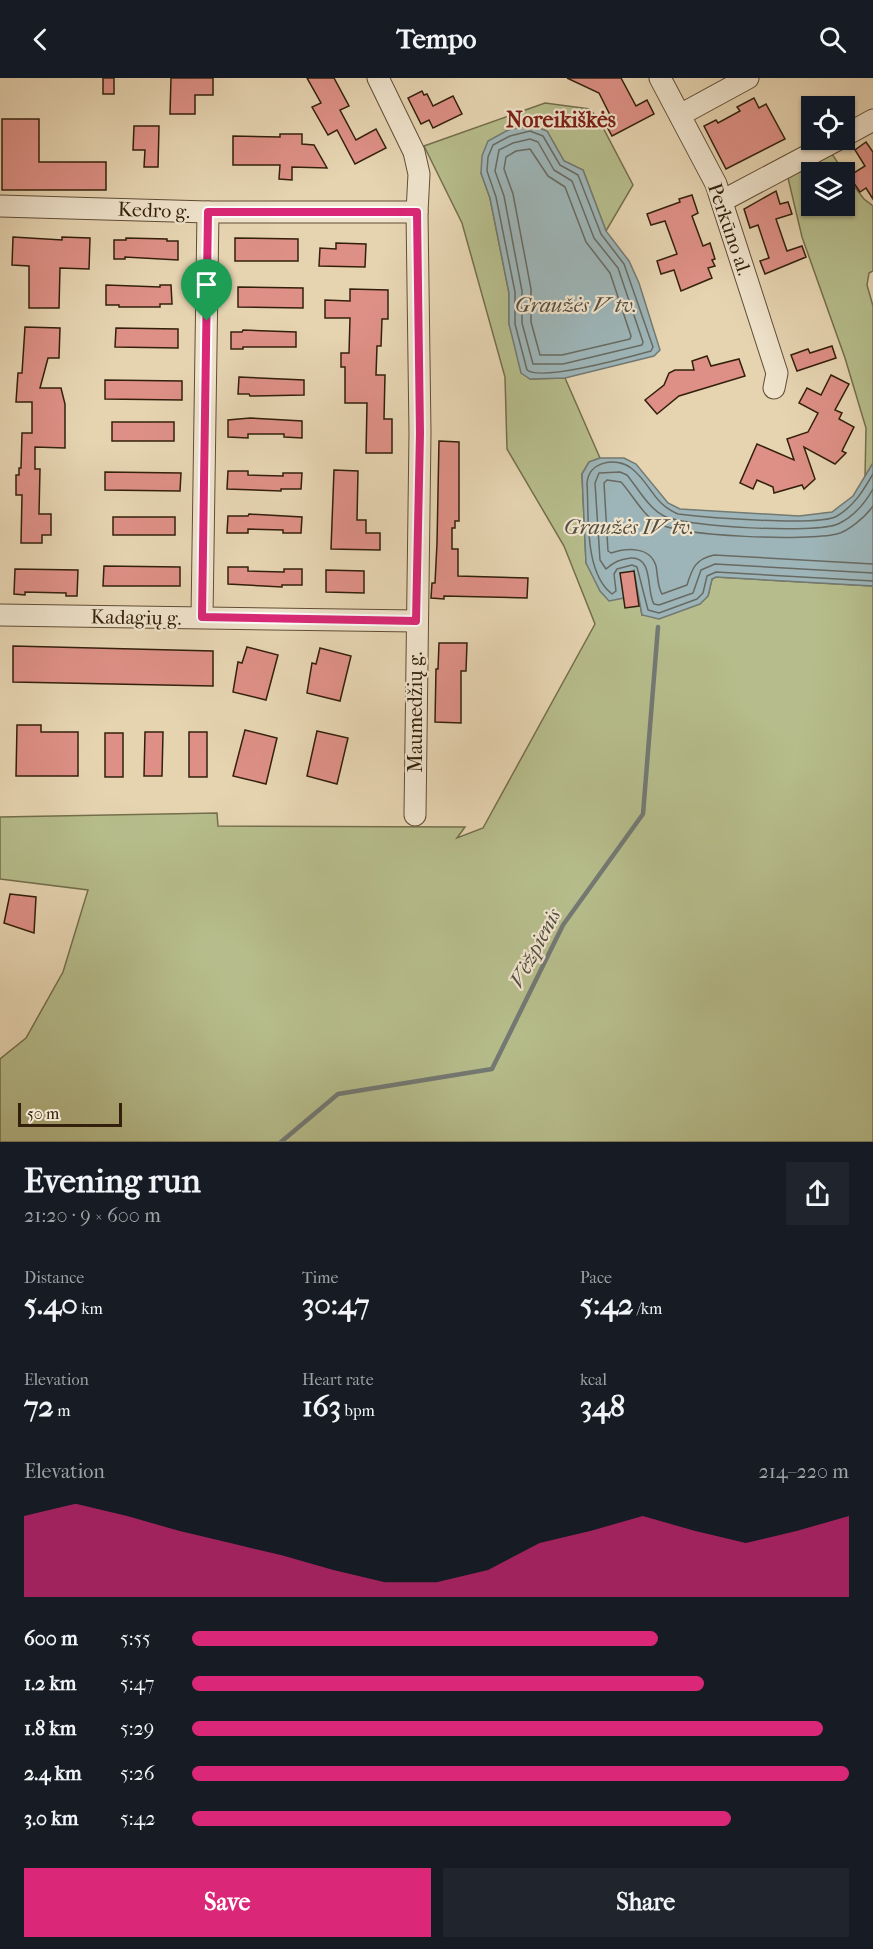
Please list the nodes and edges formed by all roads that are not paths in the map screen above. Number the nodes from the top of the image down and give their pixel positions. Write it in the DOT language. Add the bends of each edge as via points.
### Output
graph roads {
  1 [pos="378,78"];
  2 [pos="660,78"];
  3 [pos="748,78"];
  4 [pos="680,115"];
  5 [pos="873,120"];
  6 [pos="855,130"];
  7 [pos="818,150"];
  8 [pos="722,201"];
  9 [pos="0,206"];
  10 [pos="208,212"];
  11 [pos="417,212"];
  12 [pos="774,388"];
  13 [pos="0,615"];
  14 [pos="202,617"];
  15 [pos="416,621"];
  16 [pos="415,815"];
  1 -- 11 [label="street, Maumedžių g." via="414,152 419,174"];
  2 -- 4 [label="street, Perkūno al."];
  3 -- 4 [label="street"];
  4 -- 8 [label="street, Perkūno al."];
  5 -- 6 [label="street"];
  7 -- 8 [label="street"];
  8 -- 12 [label="street, Perkūno al." via="777,373"];
  9 -- 10 [label="street, Kedro g."];
  10 -- 11 [label="street, Kedro g."];
  10 -- 14 [label="street"];
  11 -- 15 [label="street, Maumedžių g." via="420,433"];
  13 -- 14 [label="street, Kadagių g."];
  14 -- 15 [label="street, Kadagių g."];
  15 -- 16 [label="street, Maumedžių g."];
}
